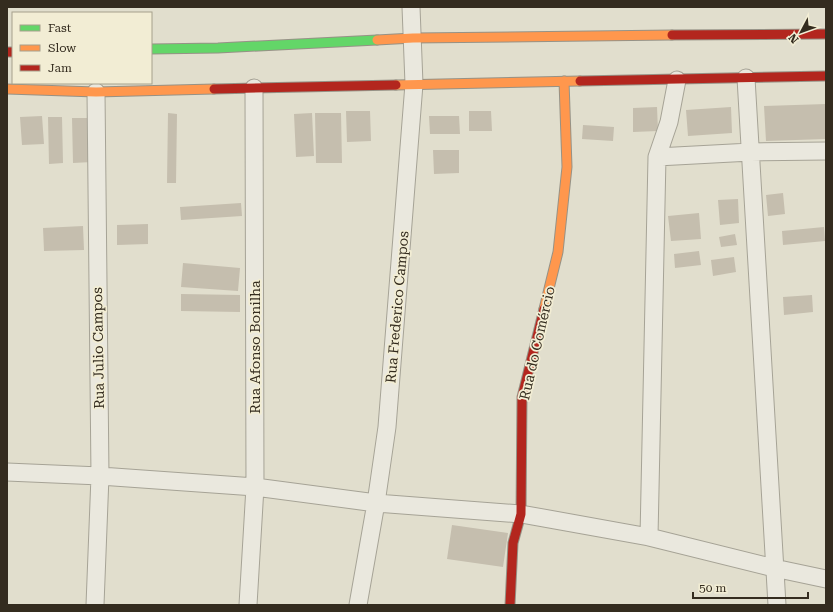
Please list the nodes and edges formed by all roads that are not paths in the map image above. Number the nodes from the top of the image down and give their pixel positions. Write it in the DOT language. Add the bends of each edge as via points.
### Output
graph roads {
  1 [pos="411,7"];
  2 [pos="826,34"];
  3 [pos="413,38"];
  4 [pos="152,49"];
  5 [pos="826,76"];
  6 [pos="746,78"];
  7 [pos="676,80"];
  8 [pos="564,81"];
  9 [pos="414,84"];
  10 [pos="254,88"];
  11 [pos="7,89"];
  12 [pos="96,92"];
  13 [pos="751,152"];
  14 [pos="826,152"];
  15 [pos="657,157"];
  16 [pos="7,472"];
  17 [pos="100,476"];
  18 [pos="255,487"];
  19 [pos="376,503"];
  20 [pos="521,514"];
  21 [pos="649,537"];
  22 [pos="774,568"];
  23 [pos="826,579"];
  24 [pos="95,605"];
  25 [pos="248,605"];
  26 [pos="358,605"];
  27 [pos="510,605"];
  28 [pos="777,605"];
  1 -- 3 [label="street, Rua Frederico Campos"];
  2 -- 3 [label="main road"];
  3 -- 4 [label="main road"];
  3 -- 9 [label="street, Rua Frederico Campos"];
  5 -- 6 [label="main road"];
  6 -- 7 [label="main road"];
  6 -- 13 [label="street"];
  7 -- 8 [label="main road"];
  7 -- 15 [label="street" via="669,122"];
  8 -- 9 [label="main road"];
  8 -- 20 [label="main road, Rua do Comércio" via="567,167 558,252 522,397"];
  9 -- 10 [label="main road"];
  9 -- 19 [label="street, Rua Frederico Campos" via="387,427"];
  10 -- 12 [label="main road"];
  10 -- 18 [label="street, Rua Afonso Bonilha"];
  11 -- 12 [label="main road"];
  12 -- 17 [label="street, Rua Julio Campos"];
  13 -- 14 [label="street"];
  13 -- 15 [label="street"];
  13 -- 22 [label="street"];
  15 -- 21 [label="street"];
  16 -- 17 [label="street"];
  17 -- 18 [label="street"];
  17 -- 24 [label="street, Rua Julio Campos"];
  18 -- 19 [label="street"];
  18 -- 25 [label="street, Rua Afonso Bonilha"];
  19 -- 20 [label="street"];
  19 -- 26 [label="street, Rua Frederico Campos"];
  20 -- 21 [label="street"];
  20 -- 27 [label="main road, Rua do Comércio" via="513,543"];
  21 -- 22 [label="street"];
  22 -- 23 [label="street"];
  22 -- 28 [label="street"];
}
